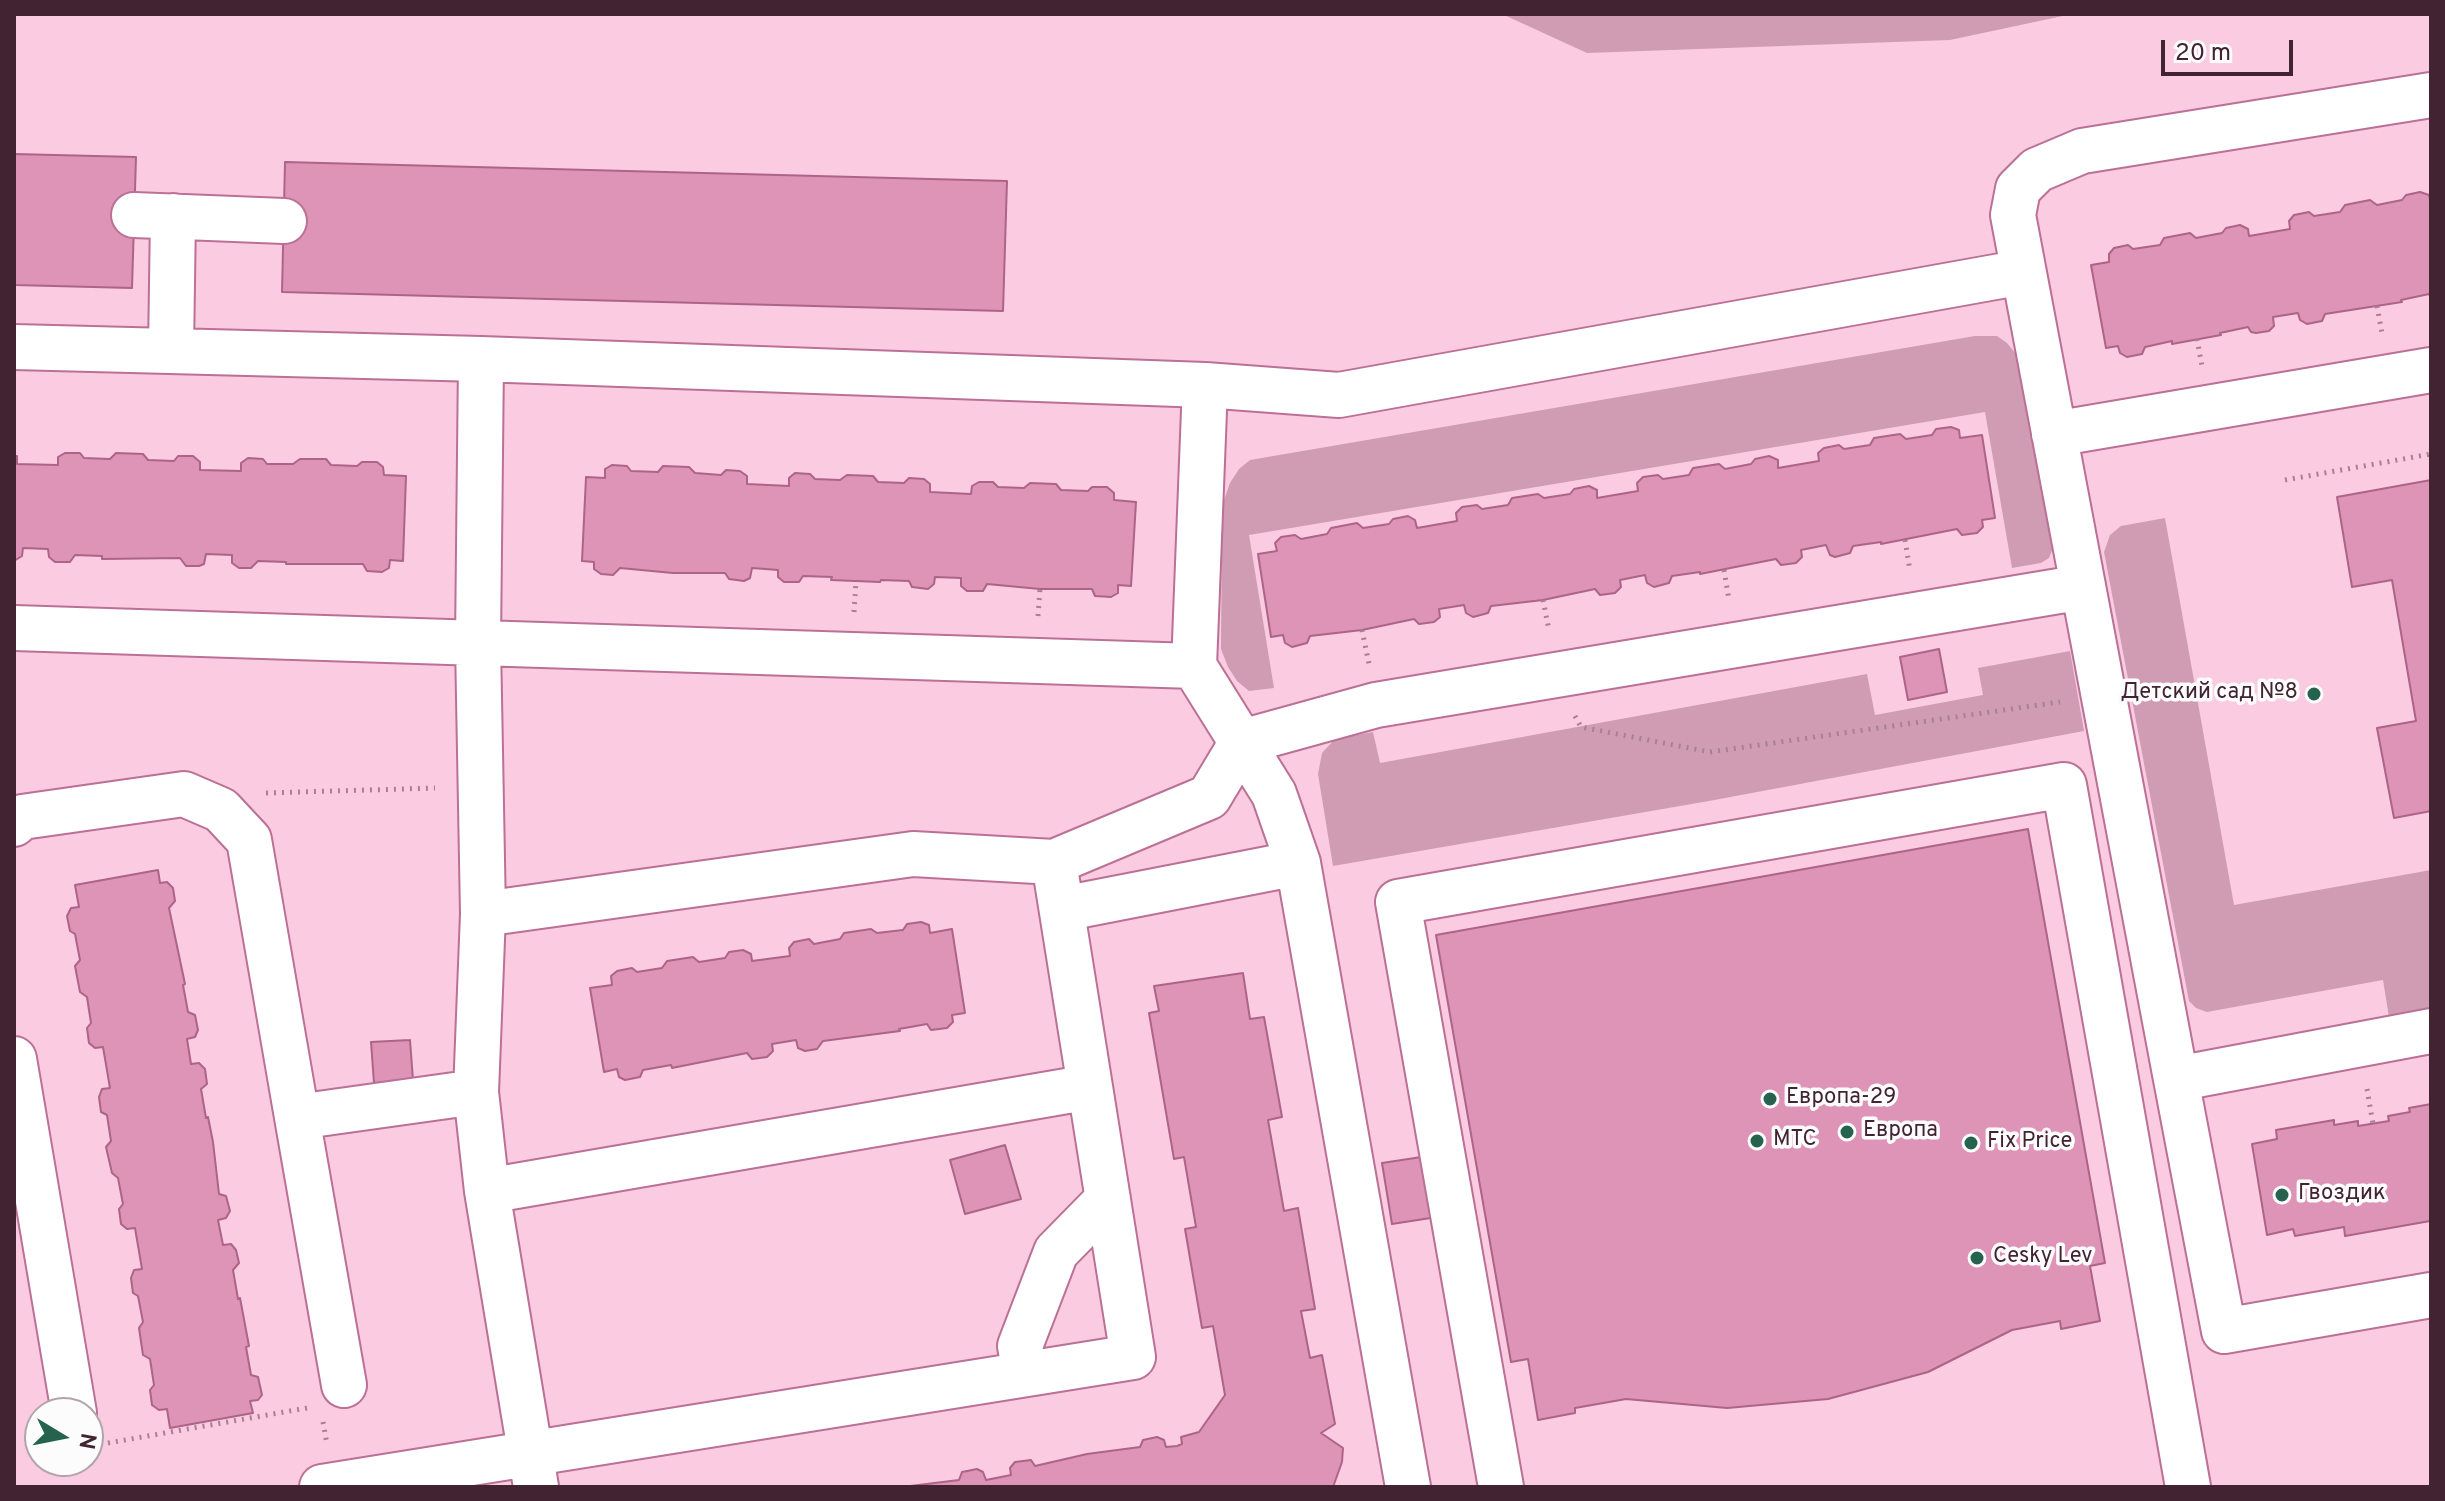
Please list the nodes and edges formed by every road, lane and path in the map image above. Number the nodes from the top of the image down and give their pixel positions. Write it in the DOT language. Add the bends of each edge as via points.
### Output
graph roads {
  1 [pos="2431,95"];
  2 [pos="284,221"];
  3 [pos="2023,272"];
  4 [pos="14,347"];
  5 [pos="171,351"];
  6 [pos="481,359"];
  7 [pos="2431,370"];
  8 [pos="1205,385"];
  9 [pos="2054,434"];
  10 [pos="2431,454"];
  11 [pos="2285,480"];
  12 [pos="2083,587"];
  13 [pos="14,628"];
  14 [pos="478,643"];
  15 [pos="1194,666"];
  16 [pos="1556,675"];
  17 [pos="2103,696"];
  18 [pos="1242,742"];
  19 [pos="480,787"];
  20 [pos="207,804"];
  21 [pos="14,824"];
  22 [pos="1054,862"];
  23 [pos="1298,863"];
  24 [pos="1062,909"];
  25 [pos="483,914"];
  26 [pos="2431,1031"];
  27 [pos="14,1059"];
  28 [pos="2176,1079"];
  29 [pos="1090,1087"];
  30 [pos="476,1092"];
  31 [pos="297,1117"];
  32 [pos="487,1191"];
  33 [pos="1108,1199"];
  34 [pos="2431,1295"];
  35 [pos="1025,1374"];
  36 [pos="344,1385"];
  37 [pos="71,1397"];
  38 [pos="104,1444"];
  39 [pos="533,1470"];
  40 [pos="322,1487"];
  41 [pos="1408,1487"];
  42 [pos="1501,1487"];
  43 [pos="2188,1487"];
  1 -- 3 [label="lane" via="2082,151 2037,170 2018,189 2013,215"];
  2 -- 5 [label="lane" via="154,216"];
  3 -- 8 [label="lane" via="1339,395"];
  3 -- 9 [label="lane"];
  4 -- 5 [label="lane"];
  5 -- 6 [label="lane"];
  6 -- 8 [label="lane"];
  6 -- 14 [label="lane"];
  7 -- 9 [label="lane"];
  8 -- 15 [label="lane"];
  9 -- 12 [label="lane"];
  10 -- 11 [label="path"];
  12 -- 16 [label="lane"];
  12 -- 17 [label="lane"];
  13 -- 14 [label="lane"];
  14 -- 15 [label="lane"];
  14 -- 19 [label="lane"];
  15 -- 18 [label="lane"];
  16 -- 17 [label="path" via="1581,727 1710,752"];
  16 -- 18 [label="lane" via="1376,705"];
  17 -- 28 [label="lane"];
  18 -- 22 [label="lane" via="1209,797"];
  18 -- 23 [label="lane" via="1274,794"];
  19 -- 20 [label="path" via="211,795"];
  19 -- 25 [label="lane"];
  20 -- 21 [label="lane" via="184,794 22,817"];
  20 -- 31 [label="lane" via="221,810 249,840"];
  22 -- 24 [label="lane"];
  22 -- 25 [label="lane" via="913,854"];
  23 -- 24 [label="lane"];
  23 -- 41 [label="lane"];
  24 -- 29 [label="lane"];
  25 -- 30 [label="lane"];
  26 -- 28 [label="lane"];
  27 -- 37 [label="lane"];
  28 -- 34 [label="lane" via="2224,1331"];
  29 -- 32 [label="lane"];
  29 -- 33 [label="lane"];
  30 -- 31 [label="lane"];
  30 -- 32 [label="lane"];
  31 -- 36 [label="lane"];
  32 -- 39 [label="lane"];
  33 -- 35 [label="lane" via="1056,1252 1020,1346"];
  33 -- 35 [label="lane" via="1133,1357"];
  35 -- 39 [label="lane"];
  36 -- 38 [label="path" via="347,1401"];
  39 -- 40 [label="lane"];
  42 -- 43 [label="lane" via="1398,902 2064,785"];
}
